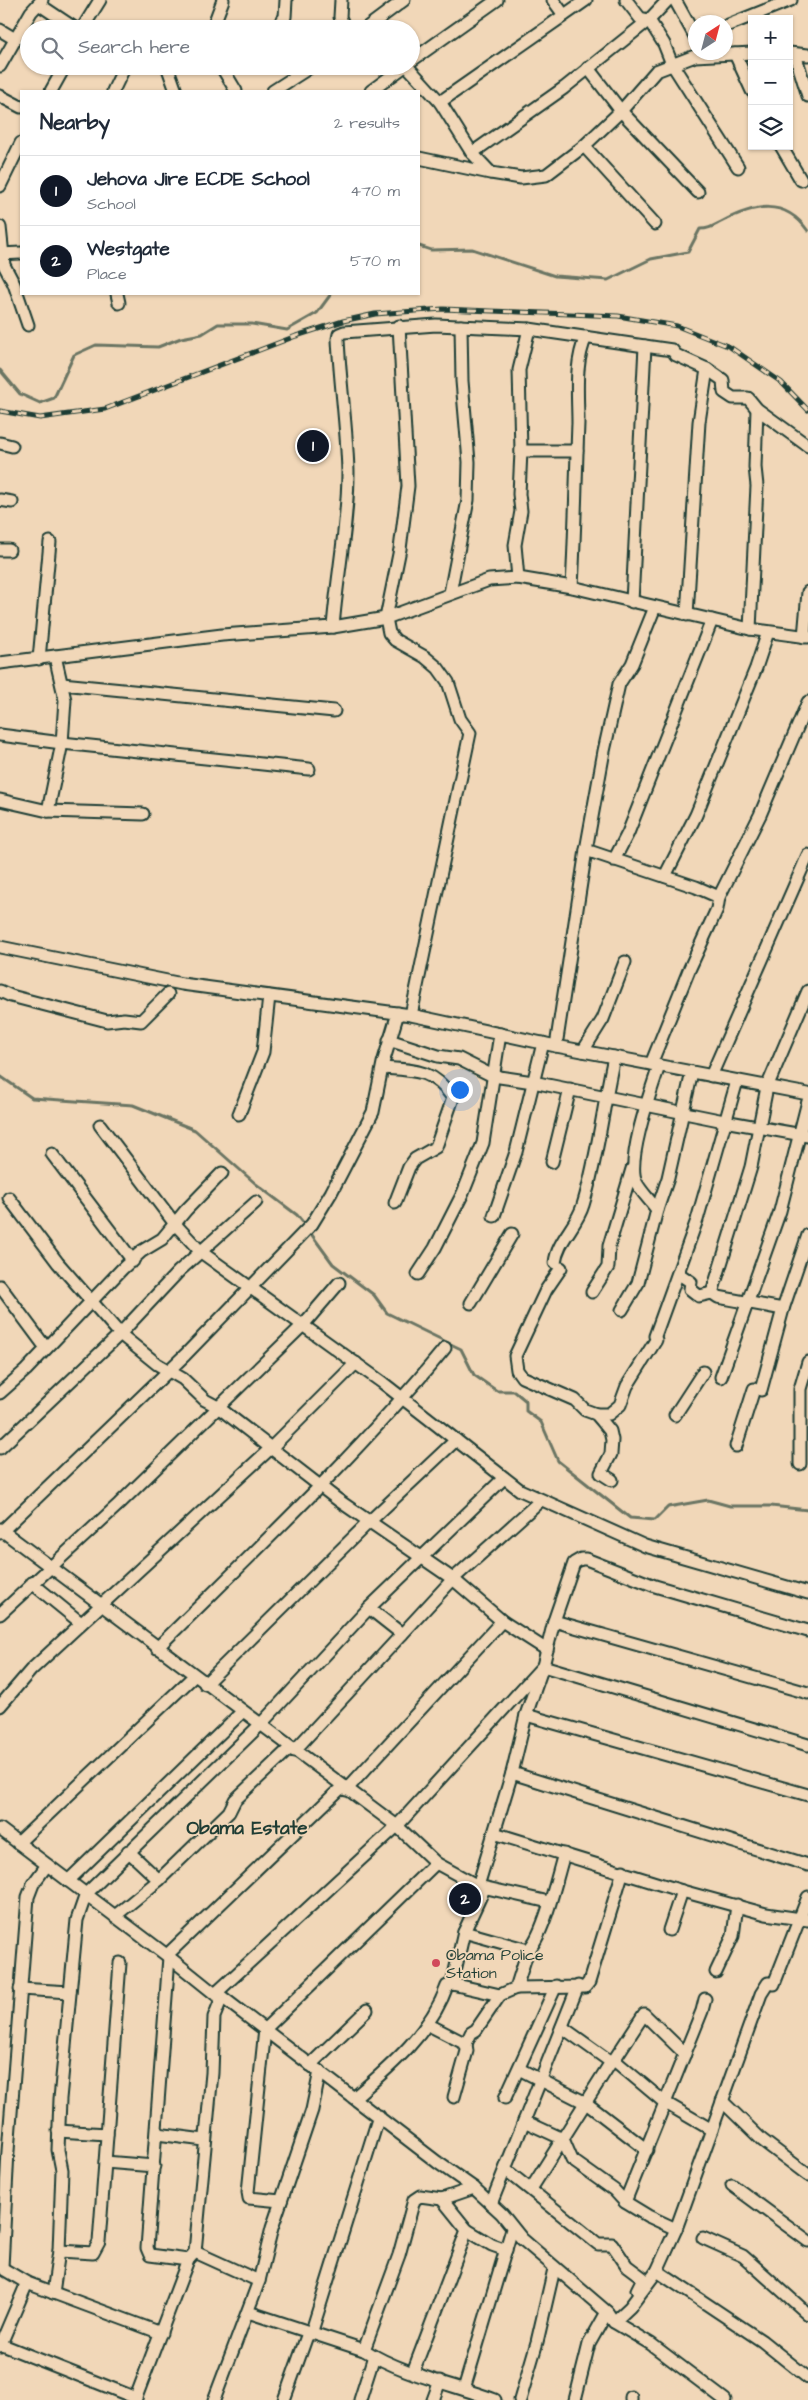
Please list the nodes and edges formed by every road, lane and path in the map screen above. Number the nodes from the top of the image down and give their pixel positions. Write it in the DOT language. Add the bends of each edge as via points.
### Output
graph roads {
  1 [pos="100,0"];
  2 [pos="223,0"];
  3 [pos="286,0"];
  4 [pos="341,0"];
  5 [pos="404,0"];
  6 [pos="497,0"];
  7 [pos="553,0"];
  8 [pos="586,0"];
  9 [pos="626,0"];
  10 [pos="668,0"];
  11 [pos="675,0"];
  12 [pos="791,0"];
  13 [pos="41,2"];
  14 [pos="564,15"];
  15 [pos="26,20"];
  16 [pos="64,20"];
  17 [pos="88,20"];
  18 [pos="215,20"];
  19 [pos="282,20"];
  20 [pos="341,20"];
  21 [pos="380,20"];
  22 [pos="649,20"];
  23 [pos="733,23"];
  24 [pos="688,24"];
  25 [pos="0,30"];
  26 [pos="20,31"];
  27 [pos="15,39"];
  28 [pos="748,53"];
  29 [pos="735,54"];
  30 [pos="793,54"];
  31 [pos="808,55"];
  32 [pos="420,56"];
  33 [pos="793,57"];
  34 [pos="688,59"];
  35 [pos="672,64"];
  36 [pos="0,66"];
  37 [pos="588,68"];
  38 [pos="60,75"];
  39 [pos="121,75"];
  40 [pos="170,75"];
  41 [pos="227,75"];
  42 [pos="298,75"];
  43 [pos="393,75"];
  44 [pos="414,75"];
  45 [pos="748,82"];
  46 [pos="52,90"];
  47 [pos="114,90"];
  48 [pos="176,90"];
  49 [pos="235,90"];
  50 [pos="275,90"];
  51 [pos="372,90"];
  52 [pos="0,96"];
  53 [pos="808,96"];
  54 [pos="440,102"];
  55 [pos="20,106"];
  56 [pos="621,110"];
  57 [pos="20,145"];
  58 [pos="584,146"];
  59 [pos="783,150"];
  60 [pos="472,153"];
  61 [pos="420,158"];
  62 [pos="738,167"];
  63 [pos="490,173"];
  64 [pos="801,180"];
  65 [pos="0,186"];
  66 [pos="698,192"];
  67 [pos="655,224"];
  68 [pos="0,228"];
  69 [pos="20,253"];
  70 [pos="1,254"];
  71 [pos="28,325"];
  72 [pos="399,326"];
  73 [pos="461,326"];
  74 [pos="529,329"];
  75 [pos="586,337"];
  76 [pos="645,346"];
  77 [pos="707,369"];
  78 [pos="757,409"];
  79 [pos="0,443"];
  80 [pos="12,446"];
  81 [pos="808,446"];
  82 [pos="520,451"];
  83 [pos="577,451"];
  84 [pos="0,500"];
  85 [pos="12,502"];
  86 [pos="50,542"];
  87 [pos="518,578"];
  88 [pos="572,587"];
  89 [pos="808,592"];
  90 [pos="450,593"];
  91 [pos="632,602"];
  92 [pos="655,607"];
  93 [pos="687,616"];
  94 [pos="386,618"];
  95 [pos="712,620"];
  96 [pos="333,627"];
  97 [pos="750,629"];
  98 [pos="768,632"];
  99 [pos="806,637"];
  100 [pos="55,656"];
  101 [pos="38,658"];
  102 [pos="0,663"];
  103 [pos="62,684"];
  104 [pos="808,702"];
  105 [pos="334,711"];
  106 [pos="0,735"];
  107 [pos="62,743"];
  108 [pos="309,769"];
  109 [pos="0,800"];
  110 [pos="48,811"];
  111 [pos="143,814"];
  112 [pos="586,850"];
  113 [pos="808,855"];
  114 [pos="614,860"];
  115 [pos="665,876"];
  116 [pos="718,897"];
  117 [pos="0,946"];
  118 [pos="625,962"];
  119 [pos="808,990"];
  120 [pos="0,991"];
  121 [pos="168,994"];
  122 [pos="269,996"];
  123 [pos="398,1013"];
  124 [pos="411,1015"];
  125 [pos="500,1034"];
  126 [pos="389,1040"];
  127 [pos="543,1043"];
  128 [pos="556,1046"];
  129 [pos="583,1051"];
  130 [pos="614,1057"];
  131 [pos="655,1065"];
  132 [pos="382,1068"];
  133 [pos="692,1072"];
  134 [pos="492,1076"];
  135 [pos="712,1076"];
  136 [pos="737,1081"];
  137 [pos="533,1082"];
  138 [pos="767,1087"];
  139 [pos="570,1089"];
  140 [pos="808,1094"];
  141 [pos="605,1096"];
  142 [pos="808,1102"];
  143 [pos="647,1104"];
  144 [pos="682,1112"];
  145 [pos="238,1114"];
  146 [pos="724,1122"];
  147 [pos="100,1125"];
  148 [pos="760,1128"];
  149 [pos="804,1135"];
  150 [pos="52,1154"];
  151 [pos="552,1162"];
  152 [pos="633,1168"];
  153 [pos="222,1173"];
  154 [pos="9,1198"];
  155 [pos="256,1202"];
  156 [pos="395,1203"];
  157 [pos="657,1210"];
  158 [pos="494,1216"];
  159 [pos="175,1224"];
  160 [pos="512,1234"];
  161 [pos="808,1236"];
  162 [pos="201,1252"];
  163 [pos="133,1261"];
  164 [pos="418,1274"];
  165 [pos="679,1274"];
  166 [pos="339,1283"];
  167 [pos="0,1286"];
  168 [pos="251,1288"];
  169 [pos="592,1292"];
  170 [pos="712,1293"];
  171 [pos="91,1302"];
  172 [pos="471,1303"];
  173 [pos="748,1303"];
  174 [pos="783,1309"];
  175 [pos="622,1310"];
  176 [pos="303,1326"];
  177 [pos="120,1334"];
  178 [pos="46,1348"];
  179 [pos="445,1348"];
  180 [pos="808,1362"];
  181 [pos="356,1363"];
  182 [pos="168,1370"];
  183 [pos="703,1372"];
  184 [pos="721,1377"];
  185 [pos="0,1393"];
  186 [pos="404,1398"];
  187 [pos="218,1407"];
  188 [pos="596,1414"];
  189 [pos="675,1415"];
  190 [pos="456,1440"];
  191 [pos="736,1446"];
  192 [pos="0,1448"];
  193 [pos="271,1448"];
  194 [pos="800,1464"];
  195 [pos="504,1478"];
  196 [pos="612,1480"];
  197 [pos="321,1485"];
  198 [pos="541,1500"];
  199 [pos="370,1521"];
  200 [pos="1,1531"];
  201 [pos="420,1557"];
  202 [pos="51,1567"];
  203 [pos="453,1579"];
  204 [pos="32,1583"];
  205 [pos="808,1593"];
  206 [pos="101,1606"];
  207 [pos="369,1608"];
  208 [pos="0,1614"];
  209 [pos="554,1621"];
  210 [pos="502,1622"];
  211 [pos="81,1623"];
  212 [pos="808,1630"];
  213 [pos="402,1634"];
  214 [pos="157,1648"];
  215 [pos="547,1650"];
  216 [pos="543,1666"];
  217 [pos="194,1676"];
  218 [pos="205,1684"];
  219 [pos="808,1693"];
  220 [pos="0,1706"];
  221 [pos="242,1712"];
  222 [pos="526,1715"];
  223 [pos="260,1725"];
  224 [pos="808,1745"];
  225 [pos="292,1749"];
  226 [pos="512,1773"];
  227 [pos="344,1788"];
  228 [pos="808,1795"];
  229 [pos="397,1826"];
  230 [pos="0,1829"];
  231 [pos="494,1833"];
  232 [pos="18,1843"];
  233 [pos="128,1851"];
  234 [pos="564,1854"];
  235 [pos="436,1862"];
  236 [pos="46,1865"];
  237 [pos="808,1865"];
  238 [pos="623,1871"];
  239 [pos="159,1880"];
  240 [pos="68,1881"];
  241 [pos="478,1886"];
  242 [pos="682,1891"];
  243 [pos="86,1894"];
  244 [pos="808,1896"];
  245 [pos="549,1902"];
  246 [pos="737,1905"];
  247 [pos="115,1916"];
  248 [pos="804,1919"];
  249 [pos="669,1930"];
  250 [pos="464,1932"];
  251 [pos="528,1950"];
  252 [pos="168,1956"];
  253 [pos="120,1963"];
  254 [pos="716,1972"];
  255 [pos="452,1984"];
  256 [pos="556,1986"];
  257 [pos="578,1986"];
  258 [pos="516,1988"];
  259 [pos="20,1989"];
  260 [pos="70,1992"];
  261 [pos="500,1995"];
  262 [pos="219,1996"];
  263 [pos="705,1999"];
  264 [pos="367,2010"];
  265 [pos="427,2024"];
  266 [pos="562,2027"];
  267 [pos="265,2029"];
  268 [pos="466,2044"];
  269 [pos="685,2054"];
  270 [pos="613,2061"];
  271 [pos="315,2068"];
  272 [pos="518,2069"];
  273 [pos="541,2080"];
  274 [pos="355,2097"];
  275 [pos="454,2097"];
  276 [pos="505,2098"];
  277 [pos="722,2101"];
  278 [pos="664,2102"];
  279 [pos="586,2103"];
  280 [pos="379,2116"];
  281 [pos="524,2121"];
  282 [pos="712,2130"];
  283 [pos="58,2131"];
  284 [pos="106,2134"];
  285 [pos="157,2134"];
  286 [pos="563,2138"];
  287 [pos="204,2140"];
  288 [pos="647,2150"];
  289 [pos="4,2151"];
  290 [pos="105,2162"];
  291 [pos="154,2166"];
  292 [pos="506,2170"];
  293 [pos="808,2175"];
  294 [pos="732,2185"];
  295 [pos="474,2188"];
  296 [pos="531,2189"];
  297 [pos="442,2199"];
  298 [pos="281,2200"];
  299 [pos="625,2202"];
  300 [pos="491,2204"];
  301 [pos="512,2228"];
  302 [pos="676,2229"];
  303 [pos="467,2230"];
  304 [pos="704,2238"];
  305 [pos="808,2242"];
  306 [pos="506,2250"];
  307 [pos="59,2251"];
  308 [pos="191,2256"];
  309 [pos="1,2267"];
  310 [pos="554,2268"];
  311 [pos="657,2271"];
  312 [pos="258,2281"];
  313 [pos="27,2283"];
  314 [pos="53,2293"];
  315 [pos="630,2307"];
  316 [pos="248,2312"];
  317 [pos="607,2312"];
  318 [pos="808,2314"];
  319 [pos="614,2322"];
  320 [pos="161,2333"];
  321 [pos="310,2333"];
  322 [pos="0,2345"];
  323 [pos="369,2353"];
  324 [pos="413,2372"];
  325 [pos="808,2378"];
  326 [pos="440,2381"];
  327 [pos="709,2388"];
  328 [pos="464,2389"];
  329 [pos="136,2399"];
  330 [pos="214,2400"];
  331 [pos="284,2400"];
  332 [pos="360,2400"];
  333 [pos="433,2400"];
  334 [pos="495,2400"];
  335 [pos="520,2400"];
  336 [pos="575,2400"];
  337 [pos="706,2400"];
  338 [pos="725,2400"];
  1 -- 17 [label="street"];
  2 -- 18 [label="street"];
  3 -- 19 [label="street"];
  4 -- 20 [label="street"];
  5 -- 21 [label="street"];
  6 -- 32 [label="street"];
  7 -- 14 [label="street"];
  8 -- 14 [label="street"];
  9 -- 22 [label="street" via="640,18"];
  10 -- 22 [label="street"];
  11 -- 24 [label="street"];
  12 -- 23 [label="street"];
  13 -- 15 [label="street"];
  13 -- 16 [label="street"];
  14 -- 54 [label="street"];
  22 -- 35 [label="street"];
  22 -- 37 [label="street"];
  25 -- 27 [label="street"];
  26 -- 27 [label="street"];
  27 -- 36 [label="street"];
  28 -- 29 [label="street"];
  29 -- 45 [label="street"];
  30 -- 31 [label="street"];
  33 -- 53 [label="street"];
  34 -- 35 [label="street"];
  35 -- 56 [label="street" via="646,79"];
  35 -- 62 [label="street"];
  37 -- 56 [label="street"];
  37 -- 60 [label="street"];
  38 -- 46 [label="street"];
  39 -- 47 [label="street"];
  40 -- 48 [label="street"];
  41 -- 49 [label="street"];
  42 -- 50 [label="street"];
  43 -- 51 [label="street"];
  44 -- 54 [label="street"];
  52 -- 55 [label="street"];
  54 -- 60 [label="street"];
  56 -- 58 [label="street"];
  56 -- 66 [label="street"];
  57 -- 65 [label="street"];
  58 -- 63 [label="street" via="546,175 521,178"];
  58 -- 67 [label="street"];
  59 -- 64 [label="street"];
  60 -- 63 [label="street"];
  61 -- 63 [label="street"];
  68 -- 70 [label="street"];
  69 -- 70 [label="street"];
  70 -- 71 [label="street"];
  72 -- 73 [label="street"];
  72 -- 94 [label="street" via="408,486"];
  72 -- 96 [label="street" via="344,332 338,339 348,471"];
  73 -- 74 [label="street"];
  73 -- 90 [label="street" via="469,462 468,500"];
  74 -- 75 [label="street"];
  74 -- 82 [label="street" via="520,370"];
  75 -- 76 [label="street"];
  75 -- 83 [label="street" via="581,348 577,380"];
  76 -- 77 [label="street" via="672,350"];
  76 -- 91 [label="street"];
  77 -- 78 [label="street" via="722,380 724,392 733,398 748,398"];
  77 -- 93 [label="street" via="699,431"];
  78 -- 81 [label="street"];
  78 -- 97 [label="street" via="755,467 758,486 754,510"];
  79 -- 80 [label="street"];
  82 -- 83 [label="street"];
  82 -- 87 [label="street" via="518,494 521,511 515,545"];
  83 -- 88 [label="street"];
  84 -- 85 [label="street"];
  86 -- 101 [label="street"];
  87 -- 88 [label="street"];
  87 -- 90 [label="street" via="489,580"];
  88 -- 91 [label="street"];
  89 -- 99 [label="street"];
  90 -- 94 [label="street"];
  91 -- 92 [label="street"];
  92 -- 93 [label="street"];
  92 -- 112 [label="street" via="632,664 619,684"];
  93 -- 95 [label="street"];
  94 -- 96 [label="street"];
  94 -- 124 [label="street" via="389,633 395,640 438,668 448,682 460,719 470,733"];
  95 -- 97 [label="street"];
  95 -- 114 [label="street"];
  96 -- 100 [label="street" via="222,635"];
  97 -- 98 [label="street"];
  98 -- 99 [label="street"];
  98 -- 115 [label="street" via="696,815"];
  100 -- 101 [label="street"];
  100 -- 103 [label="street"];
  101 -- 102 [label="street"];
  103 -- 105 [label="street"];
  103 -- 107 [label="street" via="65,700"];
  104 -- 116 [label="street" via="760,815"];
  106 -- 107 [label="street"];
  107 -- 108 [label="street"];
  107 -- 110 [label="street"];
  109 -- 110 [label="street"];
  110 -- 111 [label="street"];
  112 -- 114 [label="street"];
  112 -- 128 [label="street"];
  113 -- 135 [label="street"];
  114 -- 115 [label="street"];
  115 -- 116 [label="street"];
  116 -- 131 [label="street" via="717,909 689,970"];
  117 -- 122 [label="street" via="182,984"];
  118 -- 129 [label="street" via="606,1013"];
  119 -- 138 [label="street"];
  120 -- 121 [label="street" via="107,1021 141,1021"];
  122 -- 123 [label="street"];
  122 -- 145 [label="street" via="262,1052"];
  123 -- 124 [label="street"];
  123 -- 126 [label="street"];
  124 -- 125 [label="street"];
  125 -- 127 [label="street"];
  125 -- 134 [label="street"];
  126 -- 132 [label="street"];
  126 -- 134 [label="street" via="438,1056 459,1059"];
  127 -- 128 [label="street"];
  127 -- 137 [label="street"];
  128 -- 129 [label="street"];
  129 -- 130 [label="street"];
  130 -- 131 [label="street"];
  130 -- 141 [label="street"];
  131 -- 133 [label="street"];
  131 -- 143 [label="street"];
  132 -- 156 [label="street" via="420,1070 453,1098 436,1147 415,1159 409,1167"];
  132 -- 168 [label="street" via="373,1112 331,1193 308,1228"];
  133 -- 135 [label="street"];
  133 -- 144 [label="street"];
  134 -- 137 [label="street"];
  134 -- 164 [label="street" via="483,1143 447,1226"];
  135 -- 136 [label="street"];
  136 -- 138 [label="street"];
  136 -- 146 [label="street"];
  137 -- 139 [label="street"];
  137 -- 158 [label="street" via="516,1152"];
  138 -- 140 [label="street"];
  138 -- 148 [label="street"];
  139 -- 141 [label="street"];
  139 -- 151 [label="street"];
  141 -- 143 [label="street"];
  141 -- 188 [label="street" via="593,1169 583,1206 560,1245 558,1266 514,1356 522,1376 575,1400 585,1410"];
  142 -- 149 [label="street"];
  143 -- 144 [label="street"];
  143 -- 152 [label="street"];
  144 -- 146 [label="street"];
  144 -- 157 [label="street" via="668,1178"];
  146 -- 148 [label="street"];
  146 -- 165 [label="street"];
  147 -- 159 [label="street"];
  148 -- 149 [label="street"];
  148 -- 170 [label="street" via="751,1168"];
  149 -- 173 [label="street"];
  150 -- 163 [label="street"];
  152 -- 157 [label="street" via="636,1182"];
  152 -- 169 [label="street" via="609,1246 608,1266"];
  153 -- 159 [label="street"];
  154 -- 171 [label="street"];
  155 -- 162 [label="street"];
  157 -- 175 [label="street" via="638,1283"];
  159 -- 162 [label="street"];
  159 -- 163 [label="street" via="162,1239 142,1251"];
  160 -- 172 [label="street"];
  161 -- 174 [label="street"];
  162 -- 168 [label="street"];
  162 -- 177 [label="street"];
  163 -- 171 [label="street"];
  165 -- 170 [label="street" via="691,1282 690,1289 699,1296"];
  165 -- 188 [label="street" via="656,1338 627,1386 620,1405 609,1414"];
  166 -- 176 [label="street"];
  167 -- 178 [label="street"];
  168 -- 176 [label="street"];
  168 -- 182 [label="street"];
  170 -- 173 [label="street"];
  171 -- 177 [label="street"];
  171 -- 178 [label="street"];
  173 -- 174 [label="street"];
  173 -- 184 [label="street"];
  174 -- 191 [label="street"];
  176 -- 181 [label="street"];
  176 -- 187 [label="street"];
  177 -- 182 [label="street"];
  177 -- 192 [label="street"];
  178 -- 185 [label="street"];
  179 -- 186 [label="street"];
  180 -- 194 [label="street" via="800,1388"];
  181 -- 186 [label="street"];
  181 -- 193 [label="street"];
  182 -- 187 [label="street"];
  182 -- 200 [label="street"];
  183 -- 189 [label="street"];
  186 -- 190 [label="street"];
  186 -- 197 [label="street"];
  187 -- 193 [label="street"];
  187 -- 202 [label="street"];
  188 -- 196 [label="street" via="610,1431 611,1454 601,1473"];
  190 -- 195 [label="street"];
  190 -- 199 [label="street"];
  193 -- 197 [label="street"];
  193 -- 206 [label="street"];
  195 -- 198 [label="street"];
  195 -- 201 [label="street"];
  197 -- 199 [label="street"];
  197 -- 214 [label="street"];
  198 -- 203 [label="street"];
  198 -- 205 [label="street" via="645,1546"];
  199 -- 201 [label="street"];
  199 -- 218 [label="street"];
  200 -- 202 [label="street"];
  201 -- 203 [label="street"];
  201 -- 207 [label="street"];
  202 -- 204 [label="street"];
  202 -- 206 [label="street"];
  203 -- 210 [label="street"];
  203 -- 213 [label="street"];
  204 -- 208 [label="street"];
  204 -- 211 [label="street"];
  206 -- 211 [label="street"];
  206 -- 214 [label="street"];
  207 -- 213 [label="street"];
  207 -- 223 [label="street"];
  209 -- 212 [label="street" via="571,1566 581,1559 655,1586"];
  209 -- 215 [label="street"];
  209 -- 219 [label="street"];
  210 -- 215 [label="street"];
  210 -- 227 [label="street"];
  211 -- 220 [label="street" via="31,1670"];
  213 -- 225 [label="street"];
  214 -- 217 [label="street"];
  215 -- 216 [label="street"];
  216 -- 222 [label="street"];
  216 -- 224 [label="street"];
  216 -- 229 [label="street"];
  217 -- 218 [label="street"];
  217 -- 232 [label="street"];
  218 -- 221 [label="street"];
  221 -- 223 [label="street"];
  221 -- 240 [label="street"];
  222 -- 226 [label="street"];
  222 -- 228 [label="street"];
  223 -- 225 [label="street"];
  223 -- 233 [label="street"];
  225 -- 227 [label="street"];
  225 -- 239 [label="street" via="235,1800 230,1812"];
  226 -- 231 [label="street"];
  226 -- 237 [label="street"];
  227 -- 229 [label="street"];
  227 -- 252 [label="street"];
  229 -- 235 [label="street"];
  229 -- 262 [label="street"];
  230 -- 232 [label="street"];
  231 -- 234 [label="street"];
  231 -- 241 [label="street"];
  232 -- 236 [label="street"];
  233 -- 239 [label="street"];
  233 -- 243 [label="street"];
  234 -- 238 [label="street"];
  234 -- 245 [label="street"];
  235 -- 241 [label="street"];
  235 -- 267 [label="street"];
  236 -- 240 [label="street"];
  236 -- 259 [label="street" via="28,1897"];
  238 -- 242 [label="street"];
  238 -- 257 [label="street" via="589,1982 585,1987"];
  239 -- 247 [label="street"];
  240 -- 243 [label="street"];
  241 -- 245 [label="street"];
  241 -- 250 [label="street" via="482,1891"];
  242 -- 246 [label="street"];
  242 -- 249 [label="street"];
  243 -- 247 [label="street"];
  243 -- 260 [label="street" via="77,1920"];
  244 -- 248 [label="street"];
  245 -- 251 [label="street" via="535,1944"];
  246 -- 248 [label="street" via="766,1914"];
  246 -- 254 [label="street" via="733,1936"];
  247 -- 252 [label="street"];
  248 -- 277 [label="street" via="774,1984 768,1983 761,1994"];
  250 -- 251 [label="street"];
  250 -- 255 [label="street"];
  251 -- 258 [label="street"];
  252 -- 262 [label="street"];
  252 -- 285 [label="street"];
  253 -- 284 [label="street"];
  255 -- 261 [label="street"];
  255 -- 265 [label="street" via="447,1986"];
  256 -- 257 [label="street"];
  256 -- 258 [label="street"];
  256 -- 272 [label="street"];
  257 -- 266 [label="street"];
  258 -- 261 [label="street"];
  259 -- 260 [label="street"];
  259 -- 289 [label="street"];
  260 -- 283 [label="street"];
  261 -- 268 [label="street" via="476,2030 471,2032"];
  262 -- 267 [label="street"];
  262 -- 287 [label="street" via="214,2017"];
  263 -- 269 [label="street"];
  264 -- 271 [label="street"];
  265 -- 268 [label="street"];
  265 -- 274 [label="street" via="399,2058"];
  266 -- 270 [label="street"];
  266 -- 273 [label="street"];
  267 -- 271 [label="street"];
  267 -- 298 [label="street" via="248,2192 249,2198"];
  268 -- 275 [label="street" via="467,2051"];
  269 -- 270 [label="street" via="644,2014"];
  269 -- 278 [label="street"];
  270 -- 278 [label="street"];
  270 -- 279 [label="street"];
  271 -- 274 [label="street"];
  271 -- 298 [label="street" via="312,2110"];
  272 -- 273 [label="street"];
  272 -- 276 [label="street"];
  273 -- 279 [label="street"];
  273 -- 281 [label="street"];
  274 -- 280 [label="street"];
  277 -- 282 [label="street"];
  277 -- 293 [label="street" via="762,2140"];
  278 -- 282 [label="street"];
  278 -- 288 [label="street"];
  279 -- 286 [label="street"];
  279 -- 288 [label="street"];
  280 -- 295 [label="street"];
  280 -- 321 [label="street"];
  281 -- 286 [label="street"];
  281 -- 292 [label="street"];
  282 -- 302 [label="street"];
  283 -- 284 [label="street"];
  283 -- 307 [label="street" via="62,2170"];
  284 -- 290 [label="street"];
  285 -- 287 [label="street"];
  285 -- 291 [label="street"];
  286 -- 296 [label="street"];
  286 -- 299 [label="street" via="572,2160 614,2190"];
  287 -- 308 [label="street"];
  288 -- 299 [label="street"];
  289 -- 309 [label="street"];
  290 -- 291 [label="street"];
  290 -- 307 [label="street" via="97,2249 93,2253"];
  291 -- 308 [label="street" via="147,2246 150,2255"];
  292 -- 296 [label="street"];
  292 -- 300 [label="street"];
  294 -- 305 [label="street"];
  295 -- 297 [label="street"];
  295 -- 300 [label="street"];
  296 -- 315 [label="street" via="598,2244 612,2244 627,2266 643,2278"];
  297 -- 303 [label="street"];
  297 -- 323 [label="street" via="420,2196 411,2205"];
  298 -- 312 [label="street"];
  299 -- 302 [label="street"];
  300 -- 301 [label="street"];
  301 -- 306 [label="street"];
  301 -- 310 [label="street"];
  302 -- 311 [label="street"];
  303 -- 306 [label="street"];
  303 -- 324 [label="street"];
  304 -- 318 [label="street" via="743,2256"];
  306 -- 328 [label="street"];
  307 -- 314 [label="street"];
  308 -- 312 [label="street"];
  308 -- 320 [label="street"];
  309 -- 313 [label="street"];
  310 -- 317 [label="street"];
  310 -- 335 [label="street"];
  311 -- 315 [label="street"];
  311 -- 325 [label="street" via="762,2340"];
  312 -- 316 [label="street"];
  313 -- 314 [label="street"];
  313 -- 322 [label="street"];
  314 -- 320 [label="street"];
  315 -- 319 [label="street"];
  316 -- 321 [label="street"];
  316 -- 330 [label="street"];
  317 -- 319 [label="street"];
  317 -- 336 [label="street" via="587,2351"];
  319 -- 327 [label="street"];
  320 -- 329 [label="street"];
  321 -- 323 [label="street"];
  321 -- 331 [label="street"];
  322 -- 329 [label="street"];
  323 -- 324 [label="street"];
  323 -- 332 [label="street"];
  324 -- 326 [label="street"];
  326 -- 328 [label="street"];
  326 -- 333 [label="street"];
  327 -- 337 [label="street"];
  327 -- 338 [label="street"];
  328 -- 334 [label="street"];
}
